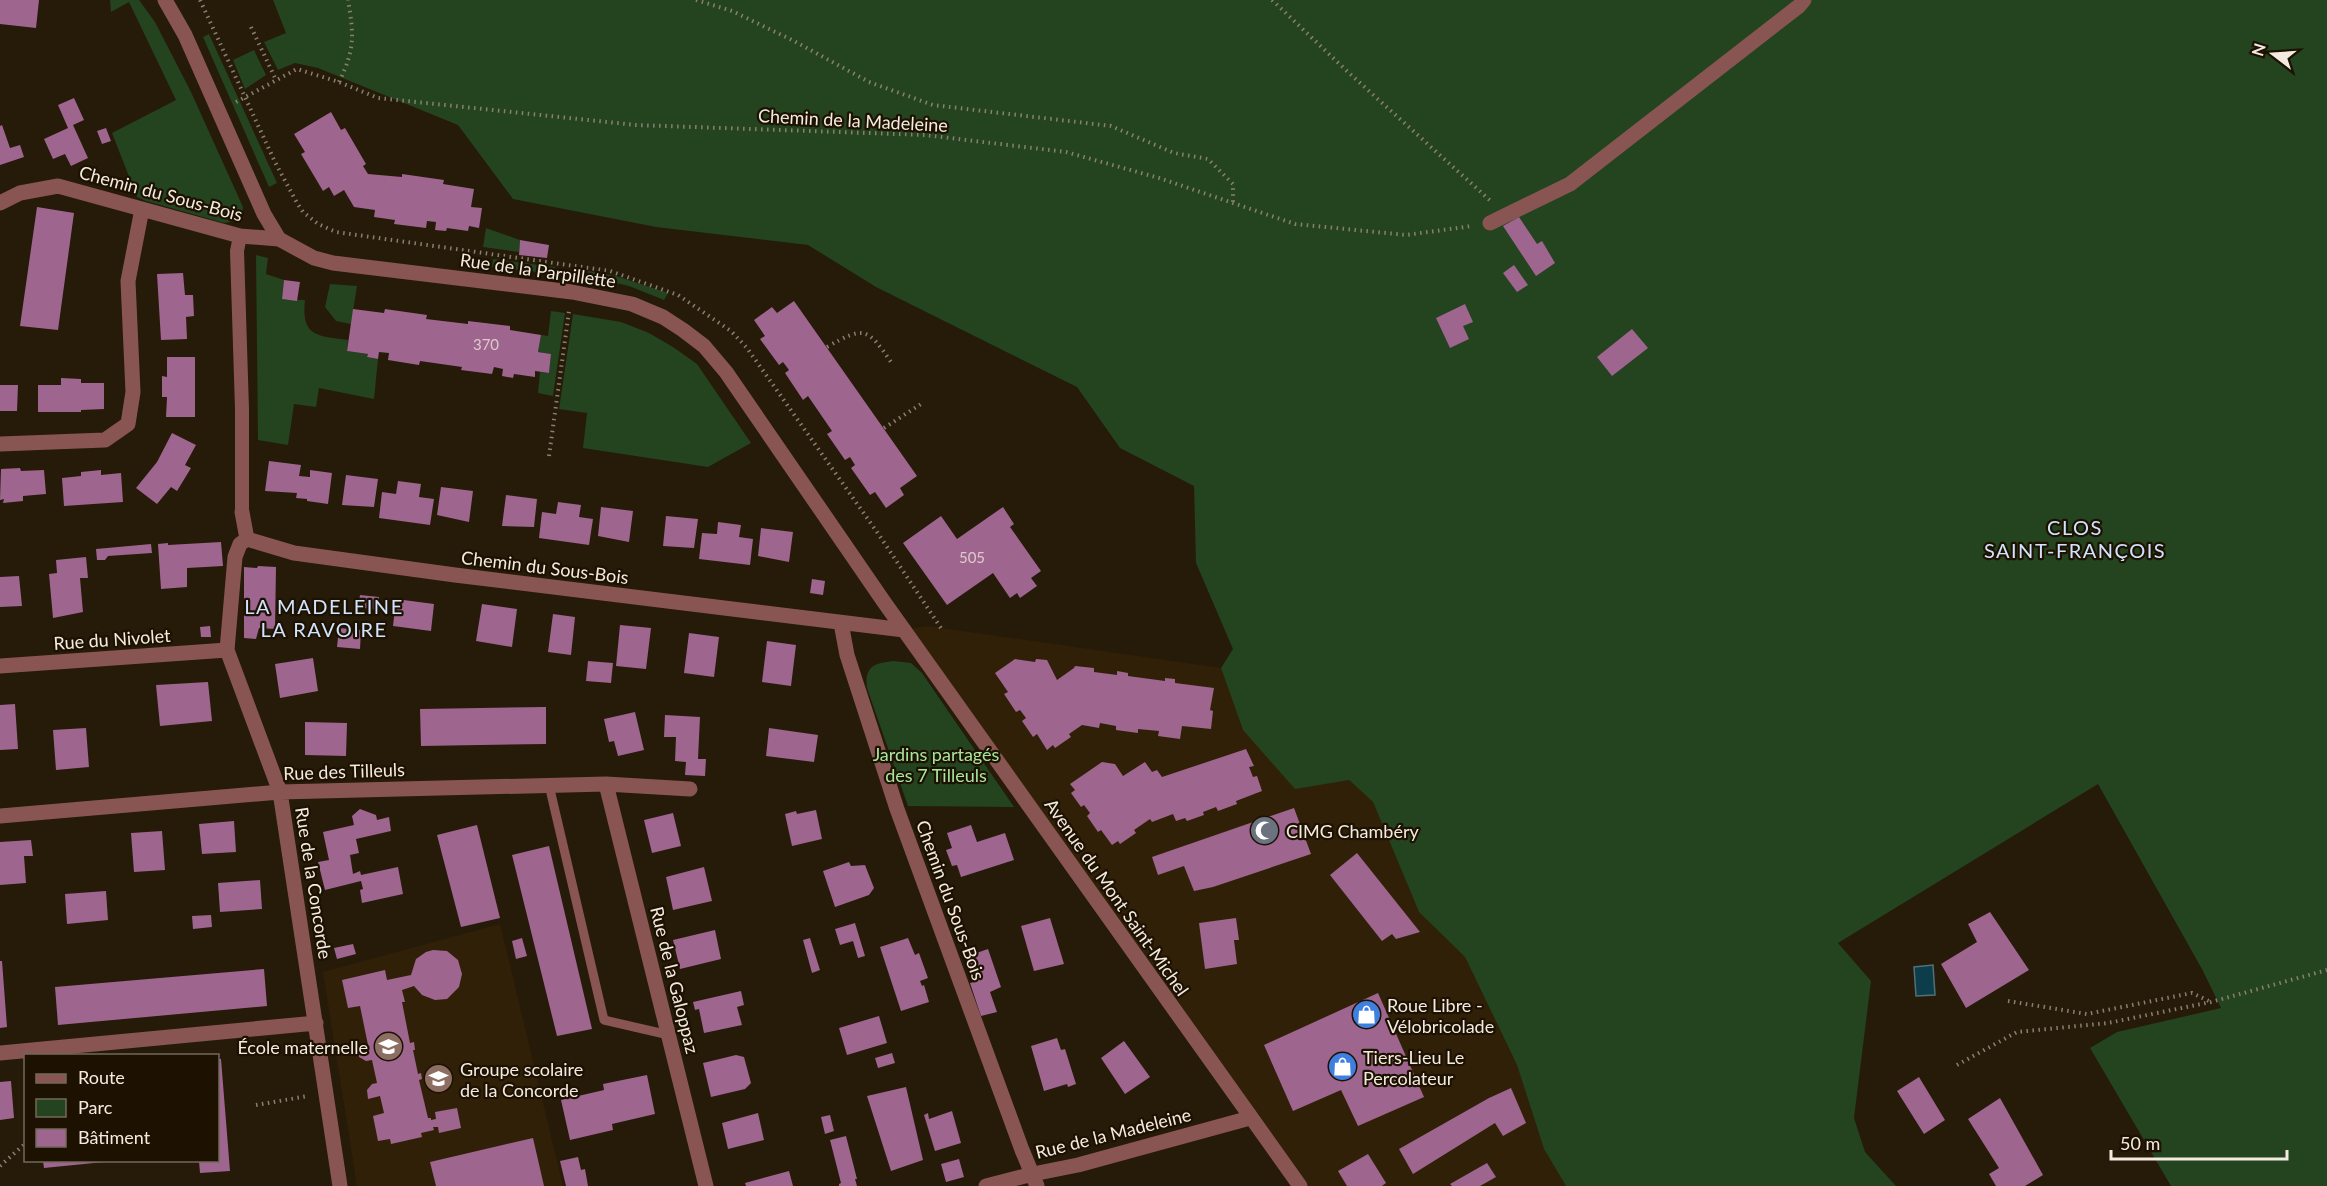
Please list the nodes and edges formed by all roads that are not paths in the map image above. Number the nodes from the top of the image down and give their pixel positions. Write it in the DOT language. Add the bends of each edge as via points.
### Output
graph roads {
  1 [pos="165,0"];
  2 [pos="1804,0"];
  3 [pos="0,203"];
  4 [pos="142,209"];
  5 [pos="1490,223"];
  6 [pos="240,236"];
  7 [pos="279,239"];
  8 [pos="0,444"];
  9 [pos="242,512"];
  10 [pos="247,539"];
  11 [pos="841,622"];
  12 [pos="904,630"];
  13 [pos="227,650"];
  14 [pos="0,666"];
  15 [pos="606,784"];
  16 [pos="549,785"];
  17 [pos="690,789"];
  18 [pos="280,792"];
  19 [pos="0,816"];
  20 [pos="316,1023"];
  21 [pos="669,1035"];
  22 [pos="0,1053"];
  23 [pos="1250,1118"];
  24 [pos="1035,1180"];
  25 [pos="340,1186"];
  26 [pos="706,1186"];
  27 [pos="986,1186"];
  28 [pos="1300,1186"];
  1 -- 7 [label="street"];
  2 -- 5 [label="street" via="1570,184"];
  3 -- 4 [label="street, Chemin du Sous-Bois" via="20,193 58,186"];
  4 -- 6 [label="street, Chemin du Sous-Bois"];
  4 -- 8 [label="street" via="128,281 133,392 128,424 105,440"];
  6 -- 7 [label="street, Chemin du Sous-Bois"];
  6 -- 9 [label="street" via="237,251"];
  7 -- 12 [label="street, Rue de la Parpillette" via="314,258 333,263 599,296 663,317 704,346 726,372"];
  9 -- 10 [label="street"];
  10 -- 11 [label="street, Chemin du Sous-Bois" via="294,553"];
  10 -- 13 [label="street, Rue de la Concorde" via="240,544 235,557"];
  11 -- 12 [label="street, Chemin du Sous-Bois"];
  11 -- 24 [label="street, Chemin du Sous-Bois" via="847,655 897,809"];
  12 -- 23 [label="street, Avenue du Mont Saint-Michel"];
  13 -- 14 [label="street, Rue du Nivolet"];
  13 -- 18 [label="street, Rue de la Concorde"];
  15 -- 16 [label="street, Rue des Tilleuls"];
  15 -- 17 [label="street, Rue des Tilleuls"];
  15 -- 21 [label="street, Rue de la Galoppaz"];
  16 -- 18 [label="street, Rue des Tilleuls"];
  16 -- 21 [label="lane" via="604,1020"];
  18 -- 19 [label="street, Rue des Tilleuls"];
  18 -- 20 [label="street, Rue de la Concorde"];
  20 -- 22 [label="street"];
  20 -- 25 [label="street, Rue de la Concorde"];
  21 -- 26 [label="street, Rue de la Galoppaz"];
  23 -- 24 [label="street, Rue de la Madeleine"];
  23 -- 28 [label="street, Avenue du Mont Saint-Michel"];
  24 -- 27 [label="street, Rue de la Madeleine"];
}
